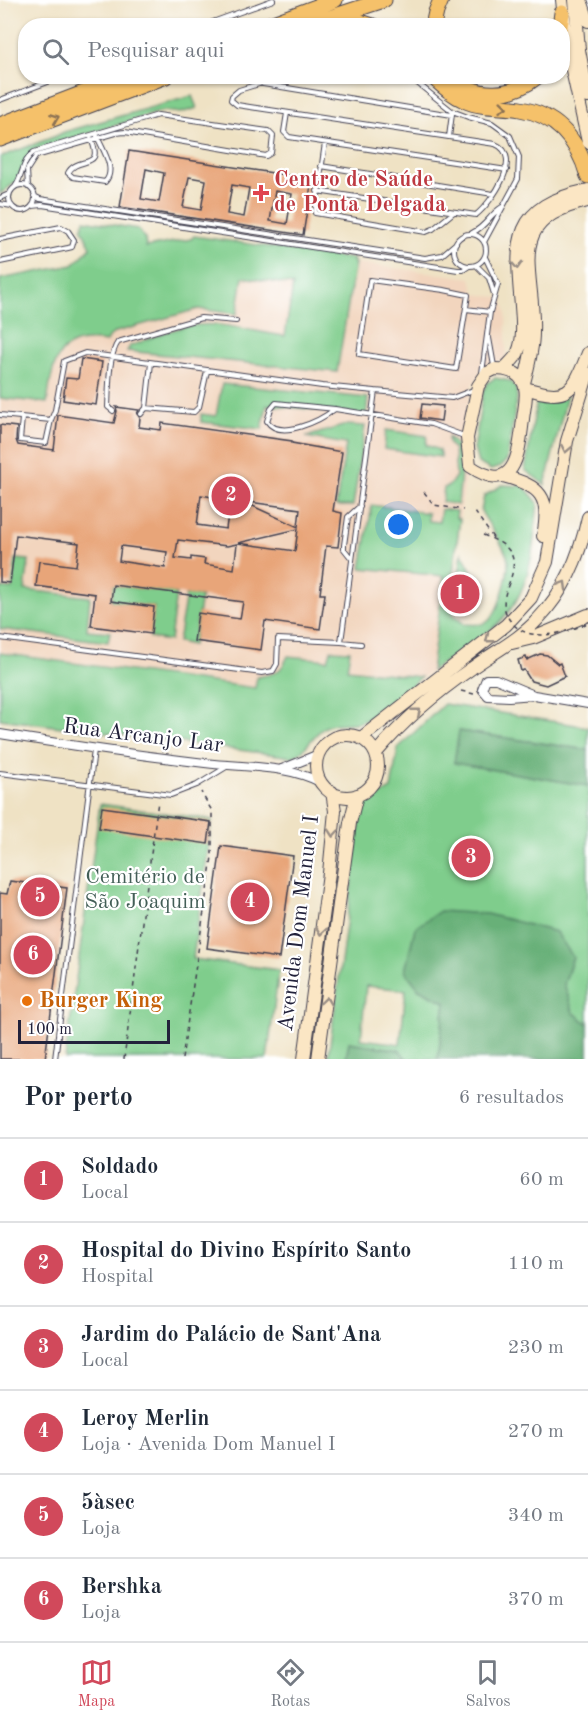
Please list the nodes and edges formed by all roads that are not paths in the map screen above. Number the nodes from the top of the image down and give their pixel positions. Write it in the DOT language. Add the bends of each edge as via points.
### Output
graph roads {
  1 [pos="273,0"];
  2 [pos="335,0"];
  3 [pos="384,0"];
  4 [pos="441,0"];
  5 [pos="575,0"];
  6 [pos="581,0"];
  7 [pos="315,10"];
  8 [pos="224,18"];
  9 [pos="290,18"];
  10 [pos="345,18"];
  11 [pos="435,18"];
  12 [pos="588,21"];
  13 [pos="570,61"];
  14 [pos="43,84"];
  15 [pos="107,84"];
  16 [pos="145,84"];
  17 [pos="261,84"];
  18 [pos="419,84"];
  19 [pos="440,84"];
  20 [pos="462,84"];
  21 [pos="526,84"];
  22 [pos="588,97"];
  23 [pos="0,100"];
  24 [pos="287,113"];
  25 [pos="453,113"];
  26 [pos="0,125"];
  27 [pos="97,136"];
  28 [pos="91,137"];
  29 [pos="449,137"];
  30 [pos="0,139"];
  31 [pos="588,142"];
  32 [pos="325,143"];
  33 [pos="321,166"];
  34 [pos="507,170"];
  35 [pos="588,176"];
  36 [pos="15,187"];
  37 [pos="28,187"];
  38 [pos="588,190"];
  39 [pos="317,191"];
  40 [pos="10,194"];
  41 [pos="493,194"];
  42 [pos="34,196"];
  43 [pos="0,198"];
  44 [pos="588,201"];
  45 [pos="0,204"];
  46 [pos="12,206"];
  47 [pos="32,206"];
  48 [pos="502,207"];
  49 [pos="455,212"];
  50 [pos="472,233"];
  51 [pos="0,239"];
  52 [pos="484,242"];
  53 [pos="456,243"];
  54 [pos="485,256"];
  55 [pos="0,262"];
  56 [pos="476,265"];
  57 [pos="469,266"];
  58 [pos="494,294"];
  59 [pos="466,309"];
  60 [pos="490,312"];
  61 [pos="236,321"];
  62 [pos="488,334"];
  63 [pos="588,353"];
  64 [pos="112,358"];
  65 [pos="151,363"];
  66 [pos="499,369"];
  67 [pos="207,371"];
  68 [pos="588,373"];
  69 [pos="479,384"];
  70 [pos="525,385"];
  71 [pos="375,391"];
  72 [pos="146,408"];
  73 [pos="335,409"];
  74 [pos="113,411"];
  75 [pos="141,414"];
  76 [pos="372,414"];
  77 [pos="0,415"];
  78 [pos="22,418"];
  79 [pos="51,420"];
  80 [pos="467,438"];
  81 [pos="503,476"];
  82 [pos="360,506"];
  83 [pos="588,517"];
  84 [pos="353,560"];
  85 [pos="531,598"];
  86 [pos="588,615"];
  87 [pos="0,638"];
  88 [pos="341,642"];
  89 [pos="361,644"];
  90 [pos="508,645"];
  91 [pos="534,695"];
  92 [pos="588,704"];
  93 [pos="0,734"];
  94 [pos="361,738"];
  95 [pos="94,750"];
  96 [pos="376,753"];
  97 [pos="319,754"];
  98 [pos="228,766"];
  99 [pos="282,769"];
  100 [pos="0,773"];
  101 [pos="322,783"];
  102 [pos="90,784"];
  103 [pos="332,792"];
  104 [pos="357,795"];
  105 [pos="55,1059"];
  106 [pos="304,1059"];
  107 [pos="318,1059"];
  1 -- 8 [label="lane"];
  2 -- 7 [label="highway"];
  3 -- 7 [label="highway"];
  4 -- 11 [label="highway"];
  5 -- 22 [label="main road"];
  6 -- 12 [label="main road"];
  7 -- 9 [label="highway"];
  7 -- 10 [label="highway"];
  13 -- 31 [label="main road"];
  14 -- 23 [label="lane"];
  15 -- 26 [label="highway"];
  30 -- 16 [label="highway, one-way"];
  17 -- 24 [label="lane" via="239,90 231,100 237,105"];
  17 -- 25 [label="lane"];
  18 -- 25 [label="lane"];
  19 -- 35 [label="highway, one-way" via="467,102 522,109 557,124 581,152"];
  20 -- 21 [label="highway" via="482,94 517,90"];
  24 -- 29 [label="lane"];
  24 -- 32 [label="lane" via="286,135"];
  25 -- 29 [label="lane"];
  25 -- 48 [label="lane" via="492,123 510,136 516,146 518,179"];
  27 -- 27 [label="lane" via="125,132 266,156 271,153 273,136 268,130 163,115"];
  27 -- 28 [label="lane"];
  27 -- 28 [label="lane" via="109,163 105,182 68,173 95,156"];
  28 -- 36 [label="lane" via="30,154"];
  28 -- 37 [label="lane" via="36,156 27,170"];
  29 -- 34 [label="lane" via="501,146"];
  32 -- 33 [label="lane"];
  32 -- 34 [label="lane"];
  33 -- 39 [label="lane"];
  33 -- 41 [label="lane"];
  34 -- 41 [label="lane"];
  36 -- 37 [label="lane"];
  36 -- 40 [label="lane"];
  37 -- 42 [label="lane"];
  38 -- 66 [label="main road, one-way" via="548,203 523,230 517,255 523,332 518,353"];
  39 -- 49 [label="lane"];
  39 -- 49 [label="lane" via="315,213 426,232"];
  40 -- 43 [label="lane"];
  40 -- 46 [label="lane"];
  41 -- 49 [label="lane" via="476,215"];
  42 -- 47 [label="lane"];
  42 -- 53 [label="lane" via="425,258 442,255"];
  44 -- 70 [label="main road" via="553,212 534,235 528,256 533,333"];
  45 -- 46 [label="lane"];
  46 -- 47 [label="lane" via="20,211"];
  47 -- 57 [label="lane" via="458,270"];
  48 -- 50 [label="lane" via="484,227"];
  48 -- 52 [label="lane"];
  50 -- 52 [label="lane"];
  50 -- 53 [label="lane"];
  51 -- 55 [label="lane" via="61,227 74,240 68,249"];
  52 -- 54 [label="lane"];
  53 -- 57 [label="lane" via="456,258"];
  54 -- 56 [label="lane"];
  54 -- 58 [label="lane" via="498,284"];
  56 -- 57 [label="lane"];
  56 -- 58 [label="lane" via="489,278"];
  58 -- 60 [label="lane"];
  59 -- 59 [label="lane" via="468,295 370,280 359,354 456,369"];
  59 -- 60 [label="lane"];
  60 -- 62 [label="lane"];
  61 -- 64 [label="lane" via="201,318 144,333 118,342"];
  62 -- 66 [label="lane"];
  62 -- 69 [label="lane"];
  63 -- 70 [label="main road" via="570,388 562,394 548,395"];
  64 -- 65 [label="lane"];
  64 -- 74 [label="lane" via="108,407"];
  64 -- 79 [label="lane" via="85,353 64,361"];
  65 -- 67 [label="lane"];
  65 -- 72 [label="lane"];
  66 -- 69 [label="main road" via="487,373"];
  66 -- 70 [label="main road" via="519,376"];
  67 -- 71 [label="lane"];
  67 -- 72 [label="lane" via="199,407 194,412"];
  68 -- 85 [label="main road, one-way" via="567,441 547,561"];
  69 -- 71 [label="lane" via="468,394 452,398"];
  69 -- 80 [label="main road"];
  70 -- 81 [label="main road" via="520,451 512,469"];
  71 -- 76 [label="lane"];
  72 -- 75 [label="lane"];
  73 -- 73 [label="lane" via="276,403 267,421 277,429 295,428 315,422"];
  73 -- 76 [label="lane"];
  76 -- 80 [label="lane" via="431,424"];
  76 -- 82 [label="lane"];
  77 -- 78 [label="lane"];
  78 -- 79 [label="lane"];
  78 -- 79 [label="lane" via="20,440 46,443"];
  80 -- 81 [label="main road" via="470,466 489,477"];
  81 -- 85 [label="main road" via="532,486 544,501 544,530"];
  82 -- 84 [label="lane"];
  82 -- 84 [label="lane" via="348,517 344,545"];
  90 -- 83 [label="main road, one-way" via="537,621 554,600 573,567"];
  84 -- 88 [label="lane"];
  85 -- 94 [label="main road, one-way" via="506,626"];
  86 -- 90 [label="main road"];
  87 -- 88 [label="lane" via="262,673 273,671 277,664 278,639"];
  88 -- 89 [label="lane"];
  96 -- 90 [label="main road, one-way" via="398,727"];
  91 -- 91 [label="street" via="496,680 486,680 482,689 488,696"];
  91 -- 92 [label="street"];
  93 -- 95 [label="street, Rua Arcanjo Lar"];
  94 -- 96 [label="main road"];
  94 -- 97 [label="main road" via="341,735 324,745"];
  95 -- 98 [label="street, Rua Arcanjo Lar"];
  95 -- 102 [label="lane"];
  96 -- 104 [label="main road" via="379,763 374,783"];
  97 -- 99 [label="street"];
  97 -- 101 [label="main road" via="317,774"];
  98 -- 99 [label="street, Rua Arcanjo Lar"];
  98 -- 102 [label="lane" via="177,794"];
  99 -- 101 [label="street"];
  100 -- 102 [label="lane"];
  101 -- 103 [label="main road"];
  102 -- 105 [label="lane"];
  103 -- 104 [label="main road"];
  103 -- 106 [label="main road, Avenida Dom Manuel I, one-way" via="335,811 330,865"];
  107 -- 104 [label="main road, Avenida Dom Manuel I, one-way"];
}
